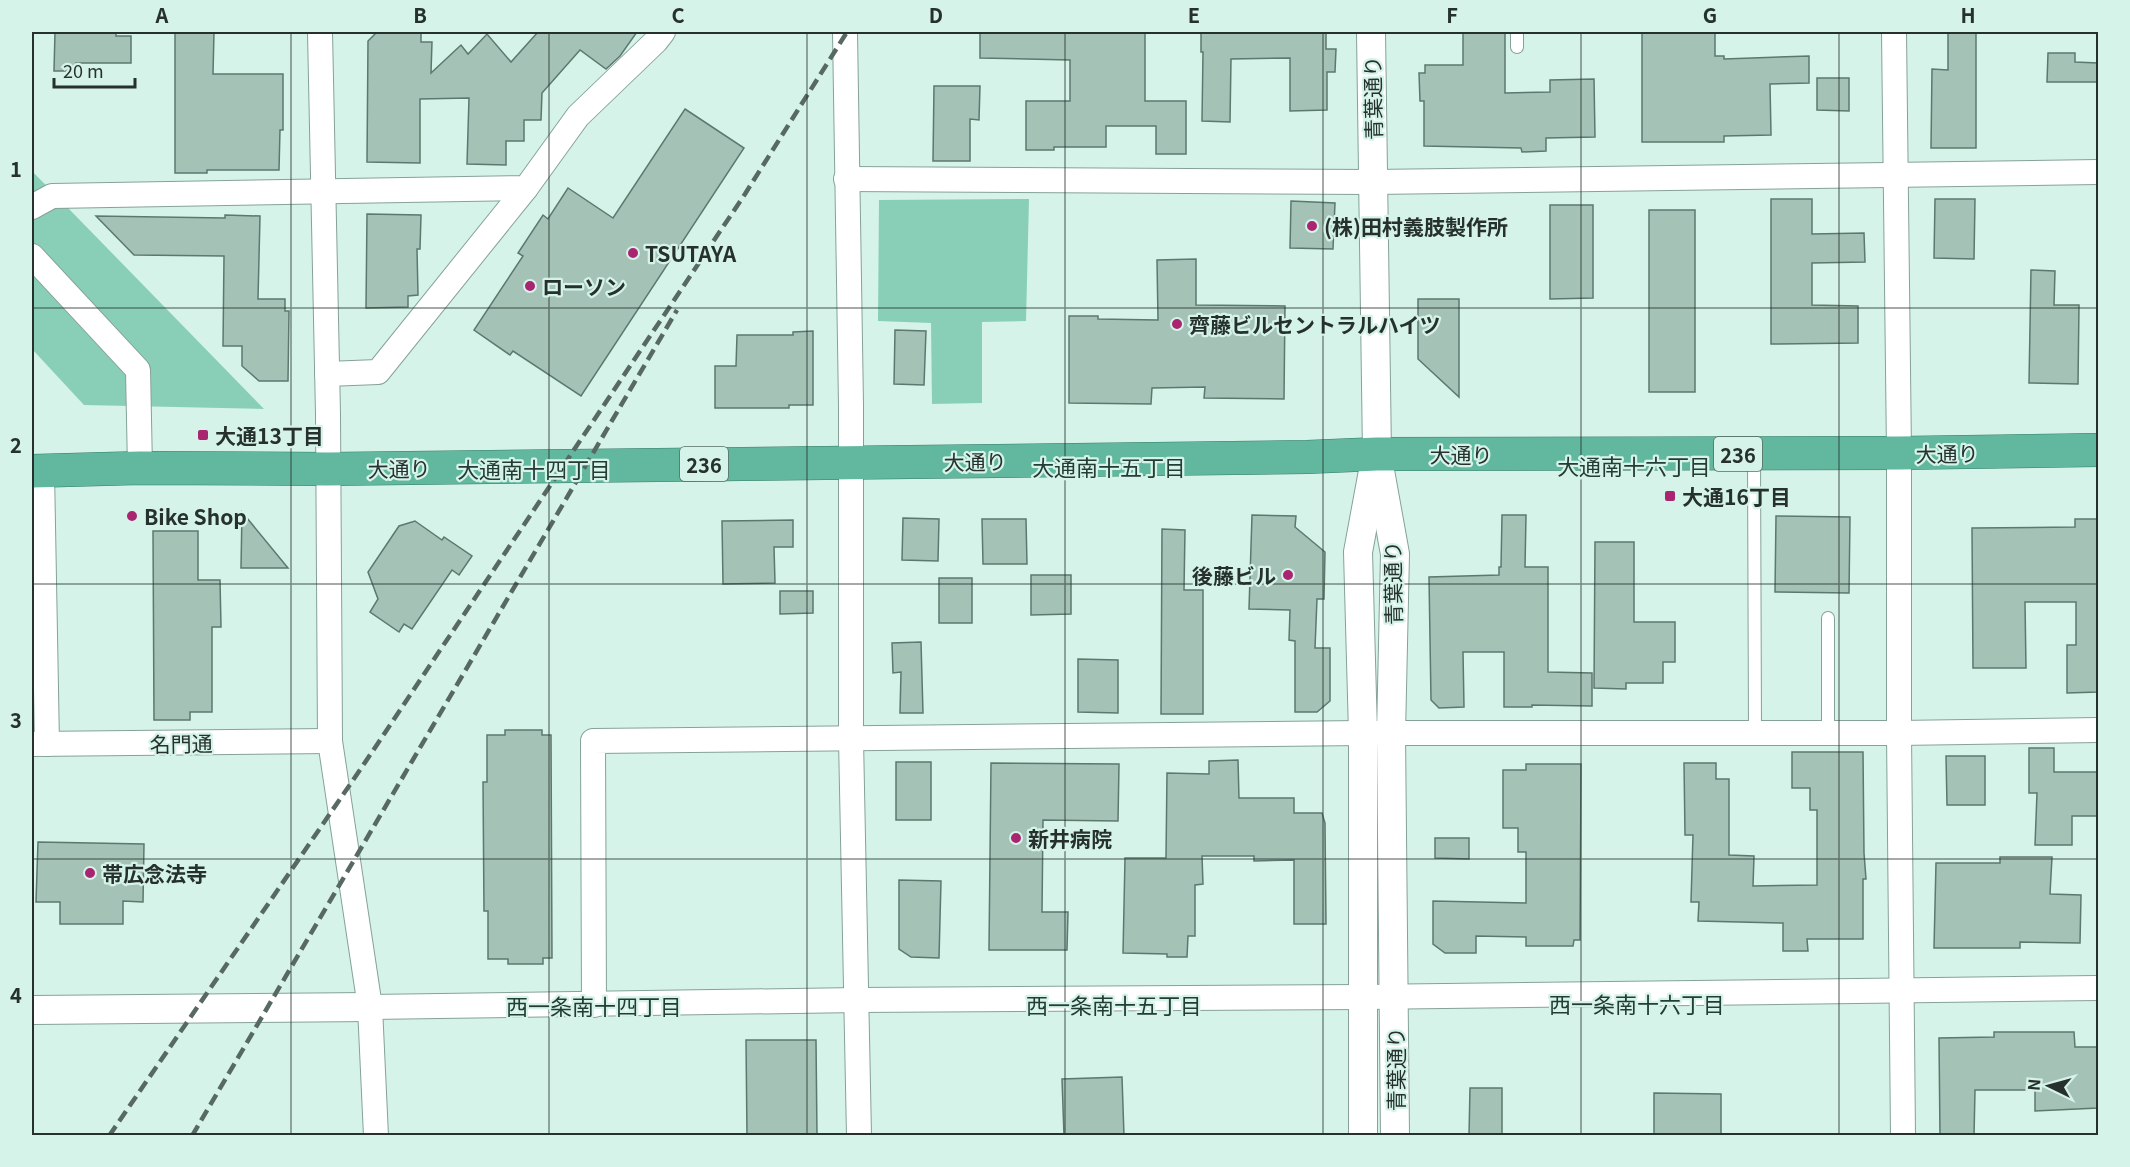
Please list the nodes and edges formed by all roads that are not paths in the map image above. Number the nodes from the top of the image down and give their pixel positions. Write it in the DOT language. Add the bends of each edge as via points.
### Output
graph roads {
  1 [pos="320,32"];
  2 [pos="663,32"];
  3 [pos="845,32"];
  4 [pos="1371,32"];
  5 [pos="1517,32"];
  6 [pos="1894,32"];
  7 [pos="1517,46"];
  8 [pos="2098,172"];
  9 [pos="1894,174"];
  10 [pos="846,179"];
  11 [pos="1373,182"];
  12 [pos="526,188"];
  13 [pos="322,191"];
  14 [pos="32,207"];
  15 [pos="32,256"];
  16 [pos="327,374"];
  17 [pos="2098,450"];
  18 [pos="1899,453"];
  19 [pos="1377,454"];
  20 [pos="1754,454"];
  21 [pos="851,463"];
  22 [pos="140,468"];
  23 [pos="328,468"];
  24 [pos="37,471"];
  25 [pos="1828,618"];
  26 [pos="2098,730"];
  27 [pos="1363,733"];
  28 [pos="1899,733"];
  29 [pos="1390,734"];
  30 [pos="1755,734"];
  31 [pos="1828,734"];
  32 [pos="851,739"];
  33 [pos="330,741"];
  34 [pos="39,744"];
  35 [pos="2098,988"];
  36 [pos="1902,992"];
  37 [pos="1394,996"];
  38 [pos="1363,997"];
  39 [pos="858,1000"];
  40 [pos="594,1005"];
  41 [pos="370,1007"];
  42 [pos="32,1010"];
  43 [pos="376,1136"];
  44 [pos="859,1136"];
  45 [pos="1363,1136"];
  46 [pos="1395,1136"];
  47 [pos="1903,1136"];
  1 -- 13 [label="street"];
  2 -- 12 [label="street" via="578,116"];
  3 -- 10 [label="street"];
  4 -- 11 [label="street, 青葉通り"];
  5 -- 7 [label="lane"];
  6 -- 9 [label="street"];
  8 -- 9 [label="street"];
  9 -- 11 [label="street"];
  9 -- 18 [label="street"];
  10 -- 11 [label="street"];
  10 -- 21 [label="street"];
  11 -- 19 [label="street, 青葉通り"];
  12 -- 13 [label="street"];
  12 -- 16 [label="street" via="378,372"];
  13 -- 14 [label="street" via="52,195"];
  13 -- 16 [label="street"];
  15 -- 22 [label="street" via="138,370"];
  16 -- 23 [label="street"];
  17 -- 18 [label="highway, 大通り / 236"];
  18 -- 20 [label="highway, 大通り / 236"];
  18 -- 28 [label="street"];
  19 -- 20 [label="highway, 大通り / 236"];
  19 -- 21 [label="highway, 大通り / 236"];
  19 -- 27 [label="street" via="1358,552"];
  19 -- 29 [label="street, 青葉通り" via="1395,554"];
  20 -- 30 [label="lane"];
  21 -- 23 [label="highway, 大通り / 236"];
  21 -- 32 [label="street"];
  22 -- 23 [label="highway, 大通り / 236"];
  22 -- 24 [label="highway, 大通り / 236"];
  23 -- 33 [label="street"];
  24 -- 34 [label="street"];
  25 -- 31 [label="lane"];
  26 -- 28 [label="street"];
  27 -- 29 [label="street"];
  27 -- 32 [label="street"];
  27 -- 38 [label="street"];
  28 -- 31 [label="street"];
  28 -- 36 [label="street"];
  29 -- 30 [label="street"];
  29 -- 37 [label="street, 青葉通り"];
  30 -- 31 [label="street"];
  32 -- 39 [label="street"];
  32 -- 40 [label="street" via="593,741"];
  33 -- 34 [label="street, 名門通"];
  33 -- 41 [label="street"];
  35 -- 36 [label="street"];
  36 -- 37 [label="street"];
  36 -- 47 [label="street"];
  37 -- 38 [label="street"];
  37 -- 46 [label="street, 青葉通り"];
  38 -- 39 [label="street"];
  38 -- 45 [label="street"];
  39 -- 40 [label="street"];
  39 -- 44 [label="street"];
  40 -- 41 [label="street"];
  41 -- 42 [label="street"];
  41 -- 43 [label="street"];
}
